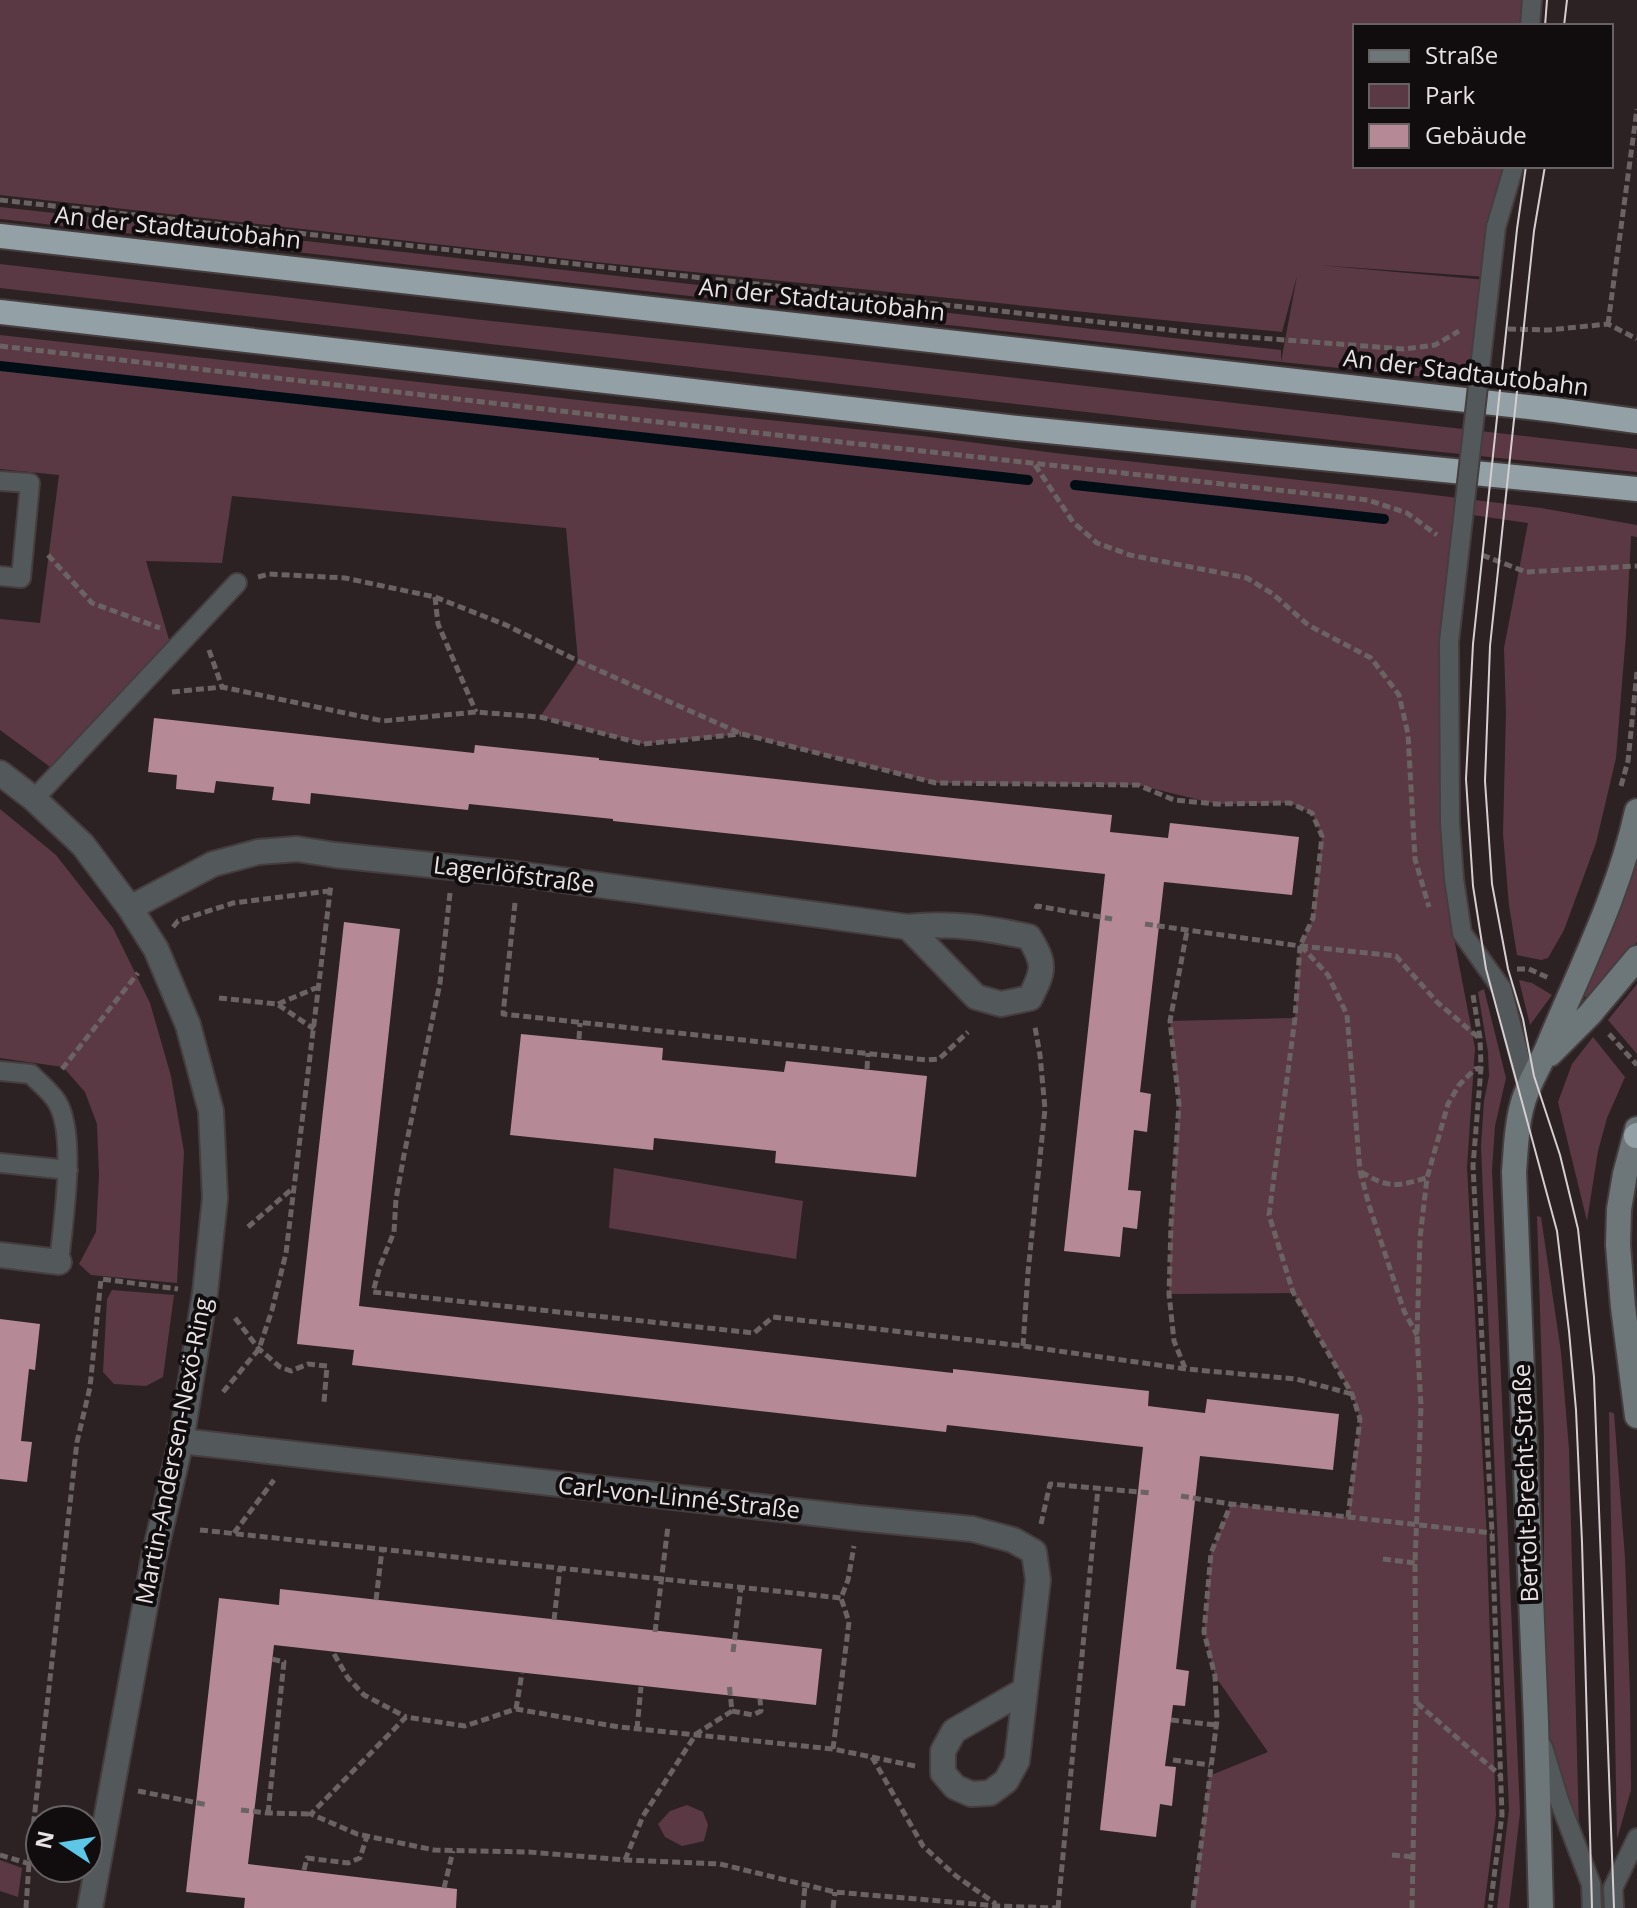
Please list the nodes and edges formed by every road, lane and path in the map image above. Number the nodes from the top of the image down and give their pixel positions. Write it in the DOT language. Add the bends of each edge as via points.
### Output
graph roads {
  1 [pos="1532,0"];
  2 [pos="1530,24"];
  3 [pos="1637,109"];
  4 [pos="1513,168"];
  5 [pos="0,200"];
  6 [pos="0,236"];
  7 [pos="0,312"];
  8 [pos="1608,324"];
  9 [pos="1466,327"];
  10 [pos="1494,328"];
  11 [pos="1637,339"];
  12 [pos="0,346"];
  13 [pos="1637,421"];
  14 [pos="1035,465"];
  15 [pos="0,481"];
  16 [pos="1637,489"];
  17 [pos="26,531"];
  18 [pos="1445,541"];
  19 [pos="1472,551"];
  20 [pos="1637,566"];
  21 [pos="0,576"];
  22 [pos="237,583"];
  23 [pos="435,597"];
  24 [pos="199,622"];
  25 [pos="166,630"];
  26 [pos="222,687"];
  27 [pos="1399,695"];
  28 [pos="121,707"];
  29 [pos="476,712"];
  30 [pos="742,734"];
  31 [pos="0,773"];
  32 [pos="34,799"];
  33 [pos="1637,811"];
  34 [pos="453,868"];
  35 [pos="518,874"];
  36 [pos="130,908"];
  37 [pos="1112,919"];
  38 [pos="1145,924"];
  39 [pos="908,927"];
  40 [pos="1187,931"];
  41 [pos="1029,937"];
  42 [pos="1300,946"];
  43 [pos="156,949"];
  44 [pos="1637,958"];
  45 [pos="1471,986"];
  46 [pos="318,987"];
  47 [pos="219,998"];
  48 [pos="1030,998"];
  49 [pos="277,1004"];
  50 [pos="580,1023"];
  51 [pos="314,1029"];
  52 [pos="968,1032"];
  53 [pos="1480,1038"];
  54 [pos="579,1039"];
  55 [pos="868,1053"];
  56 [pos="1541,1063"];
  57 [pos="1481,1068"];
  58 [pos="867,1069"];
  59 [pos="0,1071"];
  60 [pos="43,1087"];
  61 [pos="1528,1089"];
  62 [pos="1637,1134"];
  63 [pos="0,1163"];
  64 [pos="68,1170"];
  65 [pos="1360,1171"];
  66 [pos="1427,1178"];
  67 [pos="294,1188"];
  68 [pos="248,1227"];
  69 [pos="0,1255"];
  70 [pos="59,1262"];
  71 [pos="205,1293"];
  72 [pos="235,1318"];
  73 [pos="1417,1335"];
  74 [pos="1023,1346"];
  75 [pos="259,1349"];
  76 [pos="1186,1369"];
  77 [pos="223,1392"];
  78 [pos="1352,1394"];
  79 [pos="324,1402"];
  80 [pos="1637,1416"];
  81 [pos="181,1441"];
  82 [pos="292,1454"];
  83 [pos="1098,1488"];
  84 [pos="1151,1493"];
  85 [pos="1181,1496"];
  86 [pos="672,1497"];
  87 [pos="1231,1504"];
  88 [pos="1348,1517"];
  89 [pos="858,1518"];
  90 [pos="1417,1523"];
  91 [pos="200,1530"];
  92 [pos="1492,1533"];
  93 [pos="234,1534"];
  94 [pos="382,1550"];
  95 [pos="1034,1552"];
  96 [pos="1383,1559"];
  97 [pos="1415,1563"];
  98 [pos="560,1568"];
  99 [pos="661,1580"];
  100 [pos="741,1588"];
  101 [pos="841,1598"];
  102 [pos="376,1600"];
  103 [pos="554,1620"];
  104 [pos="655,1632"];
  105 [pos="733,1652"];
  106 [pos="334,1654"];
  107 [pos="272,1659"];
  108 [pos="522,1673"];
  109 [pos="729,1683"];
  110 [pos="641,1687"];
  111 [pos="1025,1690"];
  112 [pos="760,1699"];
  113 [pos="1416,1702"];
  114 [pos="516,1709"];
  115 [pos="732,1711"];
  116 [pos="406,1717"];
  117 [pos="1171,1720"];
  118 [pos="1536,1722"];
  119 [pos="1216,1725"];
  120 [pos="637,1729"];
  121 [pos="696,1734"];
  122 [pos="833,1749"];
  123 [pos="872,1757"];
  124 [pos="1173,1760"];
  125 [pos="1210,1765"];
  126 [pos="943,1773"];
  127 [pos="1500,1776"];
  128 [pos="111,1786"];
  129 [pos="36,1804"];
  130 [pos="208,1805"];
  131 [pos="241,1810"];
  132 [pos="268,1813"];
  133 [pos="311,1814"];
  134 [pos="367,1836"];
  135 [pos="1637,1838"];
  136 [pos="453,1851"];
  137 [pos="0,1855"];
  138 [pos="1392,1855"];
  139 [pos="1414,1857"];
  140 [pos="625,1860"];
  141 [pos="24,1862"];
  142 [pos="304,1870"];
  143 [pos="28,1884"];
  144 [pos="805,1886"];
  145 [pos="444,1888"];
  146 [pos="835,1892"];
  147 [pos="998,1907"];
  148 [pos="26,1908"];
  149 [pos="90,1908"];
  150 [pos="803,1908"];
  151 [pos="833,1908"];
  152 [pos="1057,1908"];
  153 [pos="1193,1908"];
  154 [pos="1412,1908"];
  155 [pos="1490,1908"];
  156 [pos="1541,1908"];
  157 [pos="1592,1908"];
  158 [pos="1614,1908"];
  1 -- 2 [label="lane"];
  3 -- 8 [label="path"];
  4 -- 61 [label="lane, bridge" via="1496,227 1449,642 1450,823 1462,933 1502,989"];
  5 -- 9 [label="path" via="1207,334 1404,349 1435,345"];
  6 -- 13 [label="highway, An der Stadtautobahn"];
  7 -- 16 [label="highway" via="1017,428"];
  8 -- 10 [label="path"];
  8 -- 11 [label="path"];
  12 -- 14 [label="path"];
  14 -- 18 [label="path" via="1368,500 1407,513"];
  14 -- 27 [label="path" via="1073,522 1097,543 1130,555 1247,578 1308,625 1371,658"];
  15 -- 17 [label="lane" via="30,483"];
  17 -- 21 [label="lane" via="21,578"];
  17 -- 25 [label="path" via="92,603"];
  19 -- 20 [label="path" via="1526,572"];
  22 -- 23 [label="path" via="269,574 345,578"];
  22 -- 24 [label="lane"];
  23 -- 29 [label="path" via="438,624"];
  23 -- 30 [label="path"];
  24 -- 26 [label="path"];
  24 -- 28 [label="lane"];
  26 -- 28 [label="path" via="150,694"];
  26 -- 29 [label="path" via="383,721"];
  28 -- 32 [label="lane"];
  29 -- 30 [label="path" via="540,717 643,744"];
  30 -- 42 [label="path" via="936,783 1138,785 1174,800 1290,803 1312,813 1322,836 1313,918"];
  31 -- 32 [label="street, Martin-Andersen-Nexö-Ring"];
  32 -- 36 [label="street, Martin-Andersen-Nexö-Ring" via="83,845"];
  33 -- 56 [label="main road, Bertolt-Brecht-Straße" via="1611,899"];
  34 -- 35 [label="street, Lagerlöfstraße"];
  34 -- 36 [label="street, Lagerlöfstraße" via="297,849 258,852 213,864"];
  34 -- 74 [label="path" via="440,983 404,1155 394,1232 373,1292 754,1333 773,1317"];
  35 -- 39 [label="street, Lagerlöfstraße"];
  35 -- 50 [label="path" via="503,1014"];
  36 -- 43 [label="street, Martin-Andersen-Nexö-Ring"];
  37 -- 41 [label="path" via="1037,906"];
  38 -- 40 [label="path"];
  39 -- 41 [label="street, Lagerlöfstraße" via="985,928"];
  39 -- 48 [label="street" via="976,997 1001,1004"];
  40 -- 42 [label="path"];
  40 -- 76 [label="path" via="1170,1021 1179,1104 1169,1294 1174,1341"];
  41 -- 48 [label="street" via="1039,953 1042,975"];
  42 -- 53 [label="path" via="1396,956 1437,1002"];
  42 -- 65 [label="path" via="1328,975 1347,1015"];
  42 -- 78 [label="path" via="1269,1215 1293,1292"];
  43 -- 46 [label="path" via="178,921 233,903 329,891"];
  43 -- 60 [label="path"];
  43 -- 71 [label="street, Martin-Andersen-Nexö-Ring" via="188,1025 211,1111 215,1198"];
  44 -- 56 [label="main road, Bertolt-Brecht-Straße"];
  45 -- 53 [label="path"];
  46 -- 49 [label="path"];
  46 -- 51 [label="path"];
  47 -- 49 [label="path"];
  48 -- 74 [label="path" via="1045,1109"];
  49 -- 51 [label="path"];
  50 -- 54 [label="path"];
  50 -- 55 [label="path"];
  51 -- 67 [label="path"];
  52 -- 55 [label="path" via="939,1059"];
  53 -- 57 [label="path"];
  55 -- 58 [label="path"];
  56 -- 61 [label="main road, Bertolt-Brecht-Straße"];
  57 -- 66 [label="path" via="1459,1085 1448,1104"];
  57 -- 92 [label="path" via="1473,1166"];
  59 -- 60 [label="lane" via="31,1074"];
  60 -- 64 [label="lane" via="57,1102 66,1131"];
  61 -- 118 [label="main road, Bertolt-Brecht-Straße" via="1514,1172"];
  62 -- 80 [label="main road" via="1619,1209 1618,1245"];
  63 -- 64 [label="lane"];
  64 -- 70 [label="lane"];
  65 -- 66 [label="path" via="1383,1185"];
  65 -- 73 [label="path" via="1404,1311"];
  66 -- 73 [label="path"];
  67 -- 68 [label="path"];
  67 -- 75 [label="path" via="286,1253"];
  69 -- 70 [label="street"];
  71 -- 81 [label="street, Martin-Andersen-Nexö-Ring"];
  71 -- 129 [label="path" via="101,1279"];
  72 -- 75 [label="path"];
  73 -- 90 [label="path"];
  74 -- 76 [label="path"];
  75 -- 77 [label="path"];
  75 -- 79 [label="path" via="291,1371 308,1364 327,1366"];
  76 -- 78 [label="path" via="1296,1379"];
  78 -- 88 [label="path" via="1360,1419"];
  81 -- 82 [label="street, Carl-von-Linné-Straße"];
  81 -- 128 [label="street, Martin-Andersen-Nexö-Ring"];
  82 -- 86 [label="street, Carl-von-Linné-Straße"];
  82 -- 93 [label="path"];
  83 -- 84 [label="path"];
  83 -- 95 [label="path" via="1050,1484"];
  83 -- 152 [label="path"];
  85 -- 87 [label="path"];
  86 -- 89 [label="street, Carl-von-Linné-Straße"];
  86 -- 99 [label="path"];
  87 -- 88 [label="path"];
  87 -- 119 [label="path" via="1211,1553 1204,1632 1215,1676"];
  88 -- 90 [label="path"];
  89 -- 95 [label="street, Carl-von-Linné-Straße" via="972,1529"];
  89 -- 101 [label="path"];
  90 -- 92 [label="path"];
  90 -- 97 [label="path"];
  91 -- 93 [label="path"];
  92 -- 127 [label="path"];
  93 -- 94 [label="path"];
  94 -- 98 [label="path"];
  94 -- 102 [label="path"];
  95 -- 111 [label="street" via="1038,1580"];
  96 -- 97 [label="path"];
  97 -- 113 [label="path"];
  98 -- 99 [label="path"];
  98 -- 103 [label="path"];
  99 -- 100 [label="path"];
  99 -- 104 [label="path"];
  100 -- 101 [label="path"];
  100 -- 105 [label="path"];
  101 -- 122 [label="path" via="849,1622"];
  106 -- 116 [label="path" via="364,1695"];
  107 -- 132 [label="path" via="284,1662"];
  108 -- 114 [label="path"];
  109 -- 115 [label="path"];
  110 -- 120 [label="path"];
  111 -- 126 [label="street" via="954,1731 943,1751"];
  111 -- 126 [label="street" via="1017,1761 1006,1781 990,1793 971,1794"];
  112 -- 115 [label="path" via="761,1711 753,1715"];
  113 -- 127 [label="path"];
  113 -- 139 [label="path"];
  114 -- 116 [label="path" via="465,1726"];
  114 -- 120 [label="path"];
  115 -- 121 [label="path"];
  116 -- 133 [label="path"];
  117 -- 119 [label="path"];
  118 -- 156 [label="main road, Bertolt-Brecht-Straße"];
  118 -- 157 [label="lane" via="1591,1884"];
  119 -- 125 [label="path"];
  120 -- 121 [label="path"];
  121 -- 122 [label="path"];
  121 -- 140 [label="path" via="643,1816"];
  122 -- 123 [label="path"];
  123 -- 126 [label="path"];
  123 -- 147 [label="path" via="923,1846"];
  124 -- 125 [label="path"];
  125 -- 153 [label="path"];
  127 -- 155 [label="path" via="1502,1815"];
  128 -- 130 [label="path"];
  128 -- 149 [label="street, Martin-Andersen-Nexö-Ring"];
  131 -- 132 [label="path"];
  132 -- 133 [label="path"];
  133 -- 134 [label="path"];
  134 -- 136 [label="path"];
  134 -- 142 [label="path" via="360,1858 348,1863 307,1858"];
  135 -- 158 [label="lane" via="1613,1888"];
  136 -- 140 [label="path"];
  136 -- 145 [label="path"];
  137 -- 141 [label="path"];
  138 -- 139 [label="path"];
  139 -- 154 [label="path"];
  140 -- 144 [label="path" via="720,1864"];
  143 -- 148 [label="path"];
  144 -- 146 [label="path"];
  144 -- 150 [label="path"];
  146 -- 147 [label="path"];
  146 -- 151 [label="path"];
  147 -- 152 [label="path"];
}
